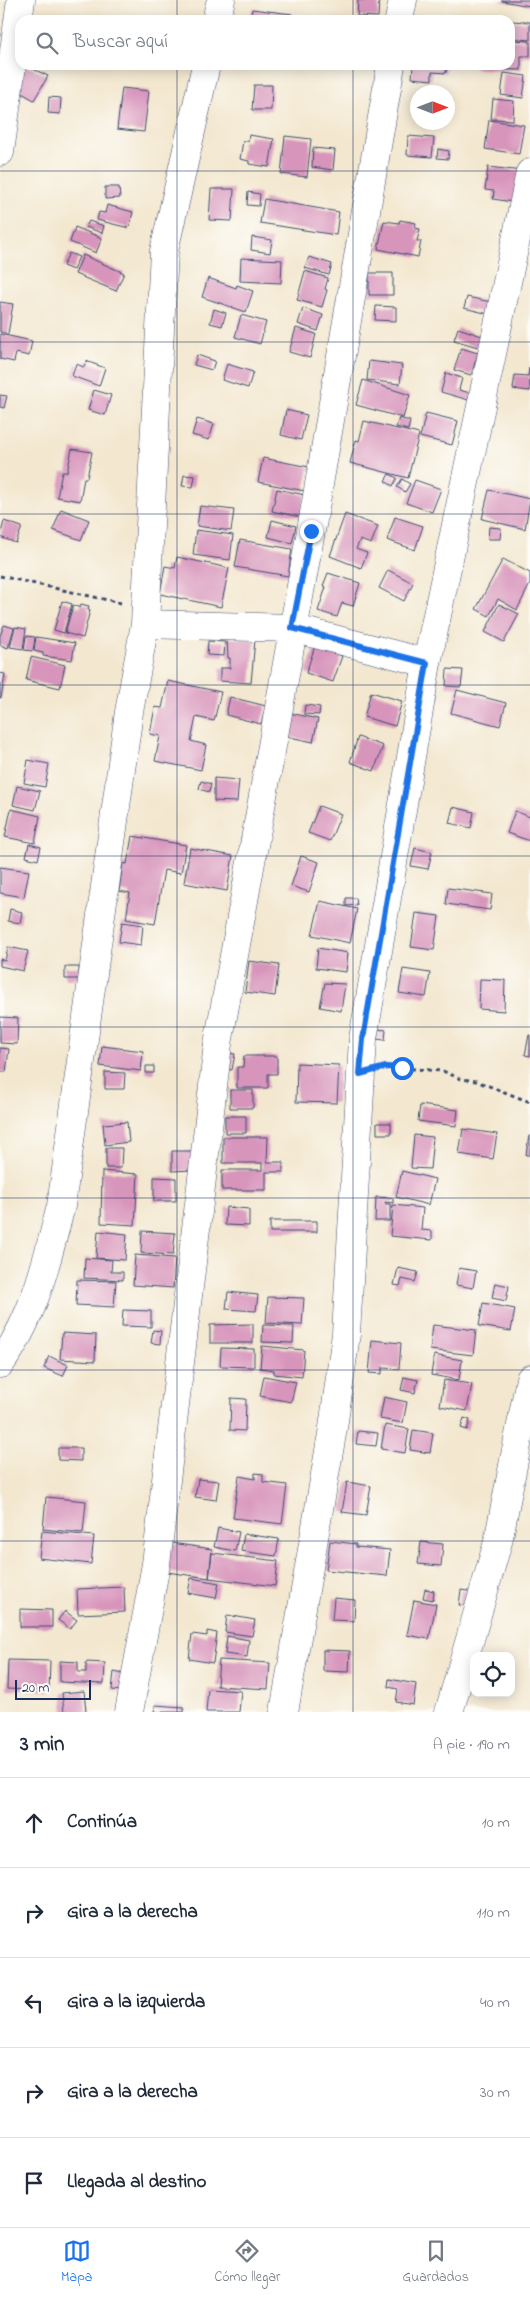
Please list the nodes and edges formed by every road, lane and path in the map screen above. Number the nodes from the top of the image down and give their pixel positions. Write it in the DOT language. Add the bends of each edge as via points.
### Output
graph roads {
  1 [pos="22,0"];
  2 [pos="221,0"];
  3 [pos="402,0"];
  4 [pos="19,15"];
  5 [pos="217,15"];
  6 [pos="400,15"];
  7 [pos="15,39"];
  8 [pos="205,70"];
  9 [pos="390,70"];
  10 [pos="3,107"];
  11 [pos="0,152"];
  12 [pos="530,173"];
  13 [pos="0,576"];
  14 [pos="145,616"];
  15 [pos="292,628"];
  16 [pos="427,663"];
  17 [pos="360,1074"];
  18 [pos="530,1102"];
  19 [pos="0,1364"];
  20 [pos="530,1380"];
  21 [pos="129,1712"];
  22 [pos="284,1712"];
  23 [pos="449,1712"];
  1 -- 4 [label="street"];
  2 -- 5 [label="street"];
  3 -- 6 [label="street"];
  7 -- 10 [label="street"];
  8 -- 14 [label="street" via="164,251"];
  9 -- 15 [label="street"];
  10 -- 11 [label="street"];
  12 -- 16 [label="street"];
  13 -- 14 [label="path"];
  14 -- 15 [label="street"];
  14 -- 19 [label="street" via="61,1206 42,1278 11,1350"];
  15 -- 16 [label="street"];
  15 -- 21 [label="street" via="218,1044 156,1564"];
  16 -- 17 [label="street" via="363,1039"];
  17 -- 18 [label="path" via="386,1067 443,1071"];
  17 -- 22 [label="street" via="346,1334"];
  20 -- 23 [label="street" via="498,1542"];
}
